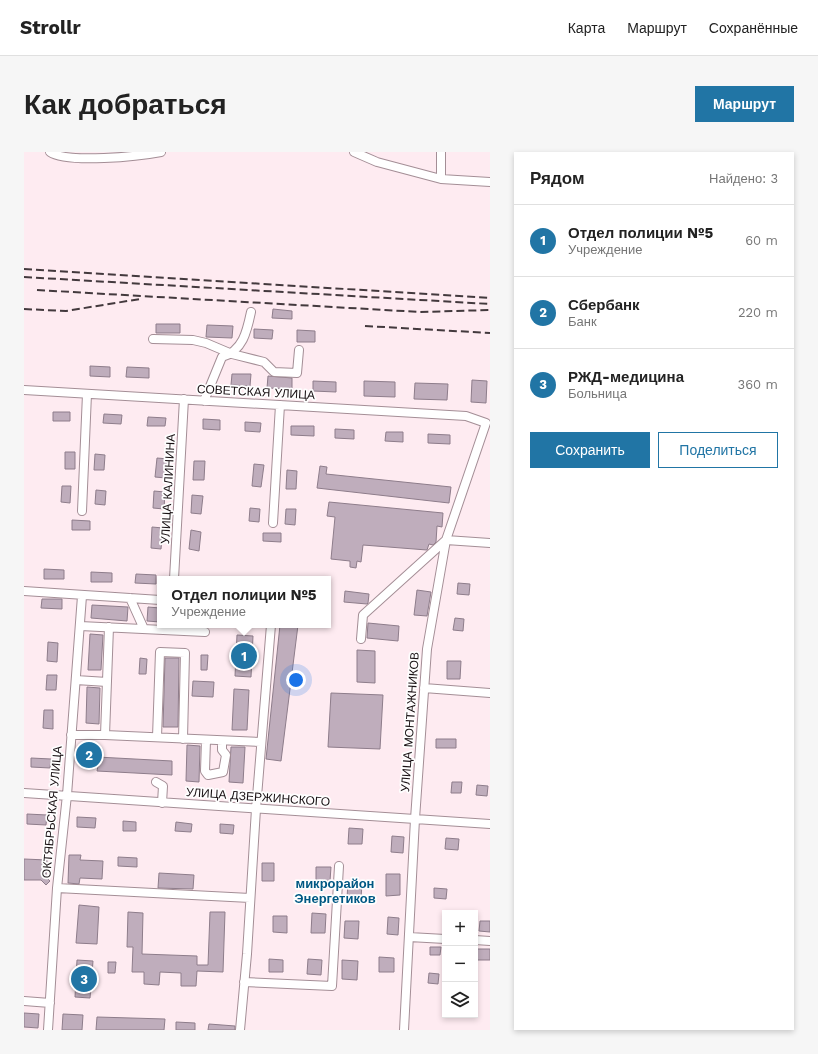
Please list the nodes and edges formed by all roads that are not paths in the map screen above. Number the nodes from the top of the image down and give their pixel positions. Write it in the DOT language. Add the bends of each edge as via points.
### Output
graph roads {
  1 [pos="50,152"];
  2 [pos="161,152"];
  3 [pos="354,152"];
  4 [pos="440,152"];
  5 [pos="442,179"];
  6 [pos="490,182"];
  7 [pos="251,312"];
  8 [pos="153,339"];
  9 [pos="299,350"];
  10 [pos="232,354"];
  11 [pos="24,390"];
  12 [pos="87,394"];
  13 [pos="184,399"];
  14 [pos="204,401"];
  15 [pos="280,405"];
  16 [pos="486,423"];
  17 [pos="82,511"];
  18 [pos="273,522"];
  19 [pos="446,540"];
  20 [pos="490,543"];
  21 [pos="174,576"];
  22 [pos="24,591"];
  23 [pos="82,596"];
  24 [pos="130,598"];
  25 [pos="157,600"];
  26 [pos="80,626"];
  27 [pos="109,628"];
  28 [pos="271,628"];
  29 [pos="144,629"];
  30 [pos="205,632"];
  31 [pos="360,639"];
  32 [pos="76,680"];
  33 [pos="107,682"];
  34 [pos="424,688"];
  35 [pos="490,693"];
  36 [pos="71,735"];
  37 [pos="105,735"];
  38 [pos="157,737"];
  39 [pos="183,739"];
  40 [pos="206,740"];
  41 [pos="222,740"];
  42 [pos="261,742"];
  43 [pos="156,782"];
  44 [pos="24,793"];
  45 [pos="67,795"];
  46 [pos="162,803"];
  47 [pos="256,809"];
  48 [pos="415,819"];
  49 [pos="490,824"];
  50 [pos="339,866"];
  51 [pos="57,888"];
  52 [pos="250,898"];
  53 [pos="409,937"];
  54 [pos="442,939"];
  55 [pos="478,940"];
  56 [pos="490,941"];
  57 [pos="244,982"];
  58 [pos="24,1001"];
  59 [pos="50,1003"];
  60 [pos="48,1030"];
  61 [pos="240,1030"];
  62 [pos="404,1030"];
  1 -- 2 [label="street" via="70,158 139,156"];
  3 -- 5 [label="street" via="377,162"];
  4 -- 5 [label="street"];
  5 -- 6 [label="street"];
  7 -- 10 [label="street" via="246,334"];
  8 -- 10 [label="street" via="192,340"];
  9 -- 10 [label="street" via="297,373 274,372 264,362"];
  10 -- 14 [label="street" via="222,356"];
  11 -- 12 [label="street, СОВЕТСКАЯ УЛИЦА"];
  12 -- 13 [label="street, СОВЕТСКАЯ УЛИЦА"];
  12 -- 17 [label="street"];
  13 -- 14 [label="street, СОВЕТСКАЯ УЛИЦА"];
  13 -- 21 [label="street, УЛИЦА КАЛИНИНА"];
  14 -- 15 [label="street, СОВЕТСКАЯ УЛИЦА"];
  15 -- 16 [label="street, СОВЕТСКАЯ УЛИЦА" via="466,416"];
  15 -- 18 [label="street"];
  16 -- 19 [label="street, УЛИЦА МОНТАЖНИКОВ"];
  19 -- 20 [label="street"];
  19 -- 31 [label="street" via="363,615"];
  19 -- 34 [label="street, УЛИЦА МОНТАЖНИКОВ" via="427,649"];
  22 -- 23 [label="street"];
  23 -- 24 [label="street"];
  23 -- 26 [label="street, ОКТЯБРЬСКАЯ УЛИЦА"];
  24 -- 25 [label="street"];
  24 -- 29 [label="street"];
  26 -- 27 [label="street"];
  26 -- 32 [label="street, ОКТЯБРЬСКАЯ УЛИЦА"];
  27 -- 29 [label="street"];
  27 -- 33 [label="street"];
  28 -- 42 [label="street"];
  29 -- 30 [label="street"];
  32 -- 33 [label="street"];
  32 -- 36 [label="street, ОКТЯБРЬСКАЯ УЛИЦА"];
  33 -- 37 [label="street"];
  34 -- 35 [label="street"];
  34 -- 48 [label="street, УЛИЦА МОНТАЖНИКОВ"];
  36 -- 37 [label="street"];
  36 -- 45 [label="street, ОКТЯБРЬСКАЯ УЛИЦА"];
  37 -- 38 [label="street"];
  38 -- 39 [label="street"];
  38 -- 39 [label="street" via="160,652 185,653"];
  39 -- 40 [label="street"];
  40 -- 41 [label="street"];
  40 -- 41 [label="street" via="205,771 208,775 223,772 226,755 222,750"];
  41 -- 42 [label="street"];
  42 -- 47 [label="street"];
  43 -- 46 [label="street" via="163,786"];
  44 -- 45 [label="street, УЛИЦА ДЗЕРЖИНСКОГО"];
  45 -- 46 [label="street, УЛИЦА ДЗЕРЖИНСКОГО"];
  45 -- 51 [label="street, ОКТЯБРЬСКАЯ УЛИЦА"];
  46 -- 47 [label="street, УЛИЦА ДЗЕРЖИНСКОГО"];
  47 -- 48 [label="street, УЛИЦА ДЗЕРЖИНСКОГО"];
  47 -- 52 [label="street"];
  48 -- 49 [label="street, УЛИЦА ДЗЕРЖИНСКОГО"];
  48 -- 53 [label="street, УЛИЦА МОНТАЖНИКОВ"];
  50 -- 57 [label="street" via="332,986"];
  51 -- 52 [label="street"];
  51 -- 59 [label="street, ОКТЯБРЬСКАЯ УЛИЦА"];
  52 -- 57 [label="street"];
  53 -- 54 [label="street"];
  53 -- 62 [label="street, УЛИЦА МОНТАЖНИКОВ"];
  55 -- 56 [label="street"];
  57 -- 61 [label="street"];
  58 -- 59 [label="street"];
  59 -- 60 [label="street, ОКТЯБРЬСКАЯ УЛИЦА"];
}
